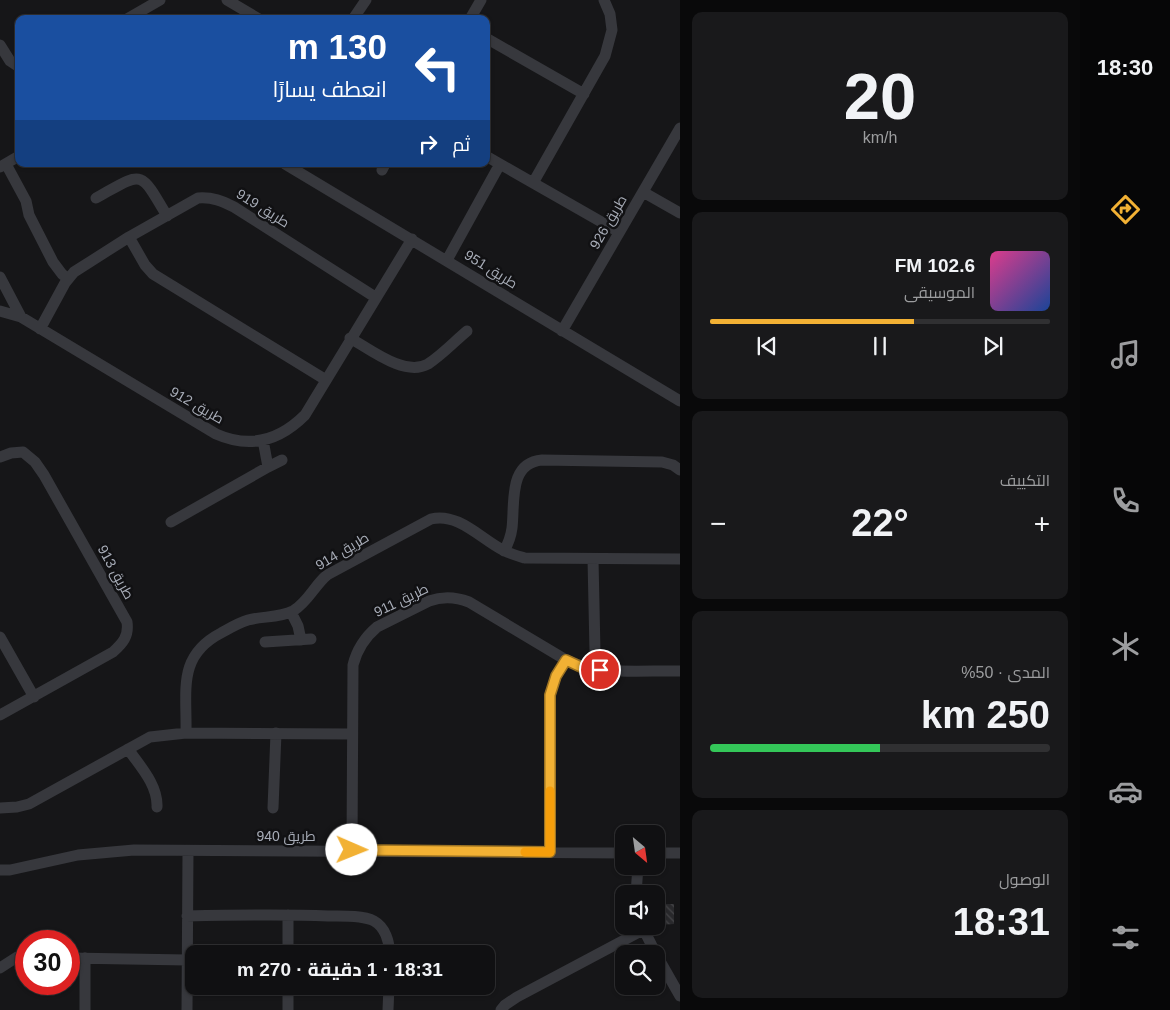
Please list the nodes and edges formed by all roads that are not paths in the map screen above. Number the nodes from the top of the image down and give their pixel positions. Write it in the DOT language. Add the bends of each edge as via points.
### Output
graph roads {
  1 [pos="160,0"];
  2 [pos="227,0"];
  3 [pos="366,0"];
  4 [pos="481,0"];
  5 [pos="604,0"];
  6 [pos="134,15"];
  7 [pos="242,15"];
  8 [pos="356,15"];
  9 [pos="472,15"];
  10 [pos="490,40"];
  11 [pos="0,45"];
  12 [pos="3,57"];
  13 [pos="15,64"];
  14 [pos="584,94"];
  15 [pos="680,128"];
  16 [pos="15,158"];
  17 [pos="490,158"];
  18 [pos="500,164"];
  19 [pos="3,165"];
  20 [pos="290,167"];
  21 [pos="534,183"];
  22 [pos="643,192"];
  23 [pos="96,198"];
  24 [pos="680,213"];
  25 [pos="167,216"];
  26 [pos="619,232"];
  27 [pos="129,237"];
  28 [pos="412,238"];
  29 [pos="448,260"];
  30 [pos="0,278"];
  31 [pos="68,279"];
  32 [pos="375,297"];
  33 [pos="0,311"];
  34 [pos="21,318"];
  35 [pos="40,329"];
  36 [pos="467,331"];
  37 [pos="562,331"];
  38 [pos="350,338"];
  39 [pos="326,380"];
  40 [pos="680,401"];
  41 [pos="263,440"];
  42 [pos="0,457"];
  43 [pos="282,460"];
  44 [pos="268,468"];
  45 [pos="680,470"];
  46 [pos="171,522"];
  47 [pos="504,551"];
  48 [pos="593,559"];
  49 [pos="680,559"];
  50 [pos="290,612"];
  51 [pos="0,637"];
  52 [pos="265,642"];
  53 [pos="595,652"];
  54 [pos="566,660"];
  55 [pos="680,671"];
  56 [pos="34,697"];
  57 [pos="0,715"];
  58 [pos="186,733"];
  59 [pos="276,733"];
  60 [pos="352,734"];
  61 [pos="128,749"];
  62 [pos="157,807"];
  63 [pos="0,808"];
  64 [pos="272,808"];
  65 [pos="352,850"];
  66 [pos="188,851"];
  67 [pos="550,852"];
  68 [pos="615,853"];
  69 [pos="665,853"];
  70 [pos="680,853"];
  71 [pos="3,872"];
  72 [pos="288,915"];
  73 [pos="187,916"];
  74 [pos="630,935"];
  75 [pos="187,945"];
  76 [pos="288,945"];
  77 [pos="388,945"];
  78 [pos="15,958"];
  79 [pos="80,958"];
  80 [pos="85,958"];
  81 [pos="185,960"];
  82 [pos="0,968"];
  83 [pos="665,970"];
  84 [pos="186,995"];
  85 [pos="288,995"];
  86 [pos="389,995"];
  87 [pos="680,996"];
  88 [pos="85,1010"];
  89 [pos="186,1010"];
  90 [pos="288,1010"];
  91 [pos="388,1010"];
  92 [pos="501,1010"];
  1 -- 6 [label="street"];
  2 -- 7 [label="street"];
  3 -- 8 [label="street"];
  4 -- 9 [label="street"];
  5 -- 14 [label="street" via="612,30 604,56"];
  10 -- 14 [label="street"];
  11 -- 12 [label="street"];
  12 -- 13 [label="street"];
  14 -- 21 [label="street"];
  15 -- 22 [label="street, طريق 926"];
  16 -- 19 [label="street"];
  17 -- 18 [label="street"];
  18 -- 21 [label="street"];
  18 -- 29 [label="street"];
  19 -- 31 [label="street" via="26,202 28,216 53,262"];
  20 -- 28 [label="street, طريق 951"];
  21 -- 26 [label="street"];
  22 -- 24 [label="street"];
  22 -- 26 [label="street, طريق 926"];
  23 -- 25 [label="street" via="132,179 140,179 150,186"];
  25 -- 27 [label="street, طريق 919"];
  25 -- 32 [label="street, طريق 919" via="198,198 218,199"];
  26 -- 37 [label="street, طريق 926"];
  27 -- 31 [label="street, طريق 919" via="82,266"];
  27 -- 39 [label="street" via="153,274"];
  28 -- 29 [label="street, طريق 951"];
  28 -- 32 [label="street, طريق 912"];
  29 -- 37 [label="street, طريق 951"];
  30 -- 34 [label="street"];
  31 -- 35 [label="street, طريق 919"];
  32 -- 38 [label="street, طريق 912"];
  33 -- 34 [label="street, طريق 912"];
  34 -- 35 [label="street, طريق 912"];
  35 -- 41 [label="street, طريق 912" via="216,434 245,442"];
  36 -- 38 [label="street" via="428,364 412,368 395,364"];
  37 -- 40 [label="street, طريق 951"];
  38 -- 39 [label="street, طريق 912"];
  39 -- 41 [label="street, طريق 912" via="305,415 295,425 274,438"];
  41 -- 44 [label="street"];
  42 -- 56 [label="street, طريق 913" via="11,452 23,452 35,462 127,622 126,638 113,652"];
  43 -- 44 [label="street"];
  44 -- 46 [label="street"];
  45 -- 47 [label="street" via="673,464 662,462 530,462 520,470 516,481 512,529"];
  47 -- 48 [label="street, طريق 914" via="525,558"];
  47 -- 50 [label="street, طريق 914" via="452,519 430,519 327,575 303,603"];
  48 -- 49 [label="street, طريق 914"];
  48 -- 53 [label="street"];
  50 -- 52 [label="street" via="306,640"];
  50 -- 58 [label="street, طريق 914" via="234,625 198,649 190,661 187,675"];
  51 -- 56 [label="street"];
  54 -- 55 [label="street, طريق 911" via="600,670"];
  54 -- 60 [label="street, طريق 911" via="469,602 437,598 377,628 359,648 353,665"];
  54 -- 67 [label="street" via="550,695"];
  56 -- 57 [label="street, طريق 913"];
  58 -- 59 [label="street"];
  58 -- 61 [label="street" via="150,737"];
  59 -- 60 [label="street"];
  59 -- 64 [label="street"];
  60 -- 65 [label="street, طريق 911"];
  61 -- 62 [label="street" via="153,786"];
  61 -- 63 [label="street" via="29,804"];
  65 -- 66 [label="street, طريق 940"];
  65 -- 67 [label="street, طريق 940"];
  66 -- 71 [label="street, طريق 940" via="134,850 78,855"];
  66 -- 73 [label="street"];
  67 -- 68 [label="street, طريق 940"];
  69 -- 70 [label="street"];
  72 -- 73 [label="street"];
  72 -- 76 [label="street"];
  72 -- 77 [label="street" via="354,917 373,921 388,938"];
  73 -- 75 [label="street"];
  74 -- 92 [label="street" via="517,997"];
  78 -- 82 [label="street"];
  79 -- 80 [label="street"];
  80 -- 81 [label="street"];
  80 -- 88 [label="street"];
  83 -- 87 [label="street"];
  84 -- 89 [label="street"];
  85 -- 90 [label="street"];
  86 -- 91 [label="street"];
}
